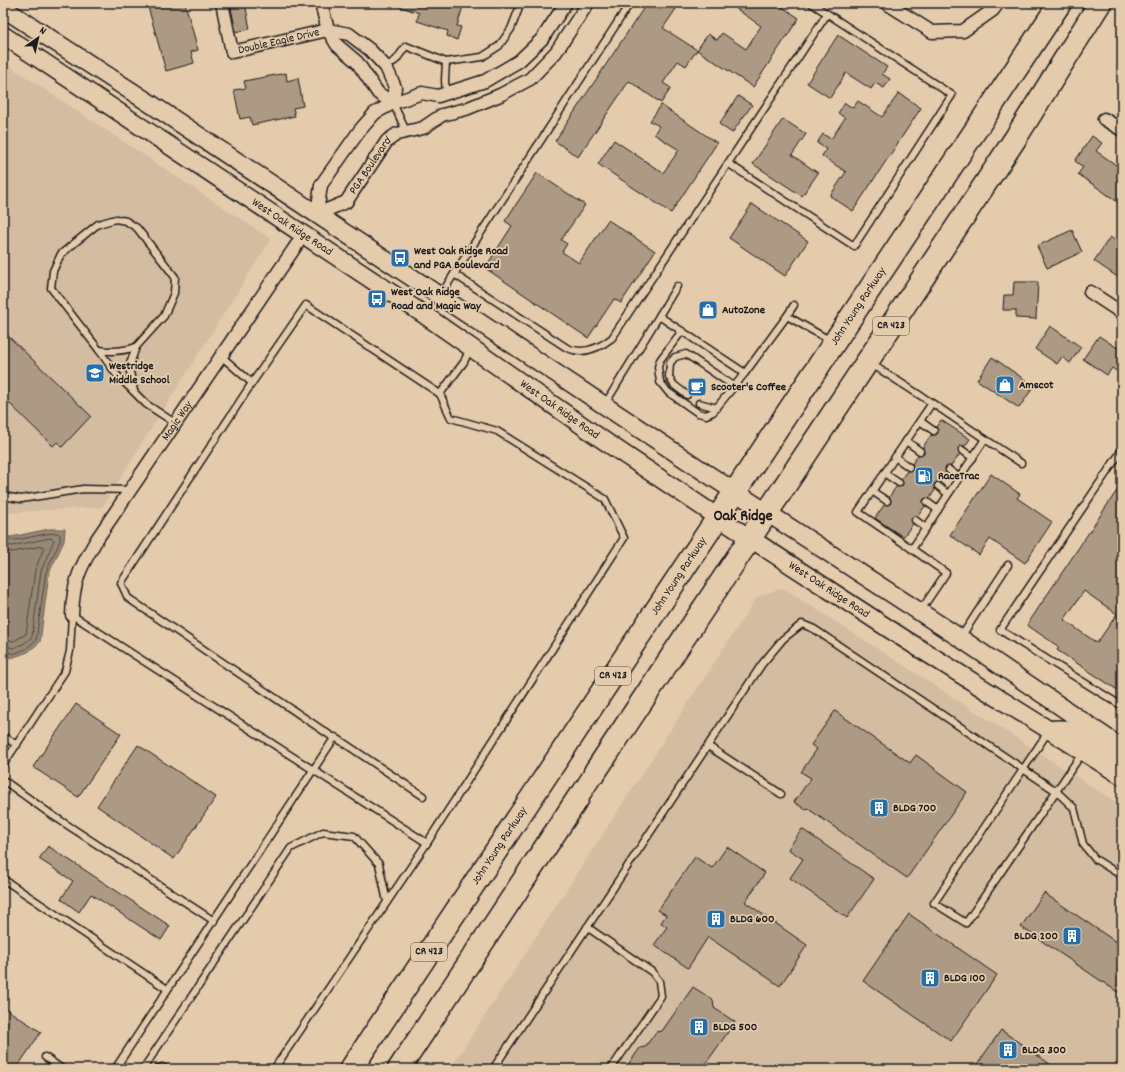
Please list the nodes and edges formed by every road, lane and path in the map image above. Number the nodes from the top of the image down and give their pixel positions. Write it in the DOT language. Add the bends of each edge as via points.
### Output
graph roads {
  1 [pos="222,3"];
  2 [pos="321,3"];
  3 [pos="522,3"];
  4 [pos="566,3"];
  5 [pos="588,3"];
  6 [pos="630,3"];
  7 [pos="811,3"];
  8 [pos="886,3"];
  9 [pos="998,3"];
  10 [pos="1060,3"];
  11 [pos="1100,3"];
  12 [pos="3,8"];
  13 [pos="827,14"];
  14 [pos="3,22"];
  15 [pos="328,30"];
  16 [pos="3,35"];
  17 [pos="446,62"];
  18 [pos="386,67"];
  19 [pos="110,77"];
  20 [pos="446,94"];
  21 [pos="393,103"];
  22 [pos="1104,119"];
  23 [pos="1122,130"];
  24 [pos="406,131"];
  25 [pos="729,164"];
  26 [pos="317,214"];
  27 [pos="304,234"];
  28 [pos="454,274"];
  29 [pos="447,285"];
  30 [pos="677,286"];
  31 [pos="1090,292"];
  32 [pos="794,305"];
  33 [pos="1122,313"];
  34 [pos="659,316"];
  35 [pos="787,316"];
  36 [pos="682,331"];
  37 [pos="834,343"];
  38 [pos="471,346"];
  39 [pos="136,347"];
  40 [pos="99,350"];
  41 [pos="666,351"];
  42 [pos="221,356"];
  43 [pos="675,357"];
  44 [pos="867,361"];
  45 [pos="746,373"];
  46 [pos="252,383"];
  47 [pos="735,387"];
  48 [pos="134,391"];
  49 [pos="440,394"];
  50 [pos="687,394"];
  51 [pos="699,403"];
  52 [pos="932,403"];
  53 [pos="604,405"];
  54 [pos="718,408"];
  55 [pos="920,421"];
  56 [pos="175,423"];
  57 [pos="934,431"];
  58 [pos="985,440"];
  59 [pos="906,441"];
  60 [pos="962,450"];
  61 [pos="1122,450"];
  62 [pos="920,451"];
  63 [pos="895,458"];
  64 [pos="973,458"];
  65 [pos="1021,463"];
  66 [pos="909,467"];
  67 [pos="949,470"];
  68 [pos="884,473"];
  69 [pos="960,478"];
  70 [pos="899,483"];
  71 [pos="938,486"];
  72 [pos="131,490"];
  73 [pos="872,491"];
  74 [pos="736,492"];
  75 [pos="948,494"];
  76 [pos="3,496"];
  77 [pos="887,501"];
  78 [pos="927,502"];
  79 [pos="938,510"];
  80 [pos="767,513"];
  81 [pos="719,518"];
  82 [pos="915,520"];
  83 [pos="926,528"];
  84 [pos="750,538"];
  85 [pos="912,549"];
  86 [pos="1008,565"];
  87 [pos="920,613"];
  88 [pos="72,615"];
  89 [pos="960,638"];
  90 [pos="1122,706"];
  91 [pos="1049,730"];
  92 [pos="3,736"];
  93 [pos="334,738"];
  94 [pos="17,745"];
  95 [pos="708,746"];
  96 [pos="1122,748"];
  97 [pos="1083,752"];
  98 [pos="1122,760"];
  99 [pos="3,765"];
  100 [pos="313,770"];
  101 [pos="1023,770"];
  102 [pos="595,772"];
  103 [pos="1122,776"];
  104 [pos="3,780"];
  105 [pos="1056,791"];
  106 [pos="781,794"];
  107 [pos="423,796"];
  108 [pos="578,798"];
  109 [pos="427,843"];
  110 [pos="1122,876"];
  111 [pos="3,879"];
  112 [pos="387,902"];
  113 [pos="214,921"];
  114 [pos="587,927"];
  115 [pos="167,989"];
  116 [pos="45,1057"];
  117 [pos="145,1066"];
  118 [pos="62,1069"];
  119 [pos="115,1069"];
  120 [pos="156,1069"];
  121 [pos="166,1069"];
  122 [pos="274,1069"];
  123 [pos="351,1069"];
  124 [pos="399,1069"];
  125 [pos="492,1069"];
  126 [pos="611,1069"];
  1 -- 15 [label="street, Double Eagle Drive" via="232,52"];
  2 -- 15 [label="street, Double Eagle Drive"];
  3 -- 17 [label="lane" via="511,28 499,46 482,57"];
  4 -- 20 [label="street" via="542,39 519,61 485,81"];
  5 -- 24 [label="street, PGA Boulevard" via="556,52 530,79 466,109 442,115 423,128"];
  6 -- 28 [label="lane"];
  7 -- 13 [label="lane"];
  8 -- 9 [label="street" via="932,32 963,31 993,10"];
  10 -- 37 [label="highway, John Young Parkway / CR 423"];
  11 -- 44 [label="highway, CR 423" via="1015,139"];
  12 -- 19 [label="street, West Oak Ridge Road"];
  13 -- 25 [label="lane"];
  13 -- 25 [label="lane" via="952,95 854,246"];
  14 -- 19 [label="street" via="65,64"];
  15 -- 18 [label="street, Double Eagle Drive" via="349,34 370,50"];
  15 -- 21 [label="street, Double Eagle Drive" via="337,45 357,62 378,93"];
  16 -- 27 [label="street, West Oak Ridge Road"];
  17 -- 18 [label="lane" via="406,46 396,60"];
  17 -- 20 [label="lane"];
  18 -- 21 [label="street, Double Eagle Drive" via="395,87"];
  19 -- 26 [label="street, West Oak Ridge Road"];
  20 -- 21 [label="street" via="438,96 422,93"];
  21 -- 24 [label="lane, Double Eagle Drive"];
  21 -- 26 [label="street" via="370,118 321,185"];
  22 -- 23 [label="street"];
  24 -- 26 [label="street, PGA Boulevard" via="387,141 346,202"];
  25 -- 28 [label="lane" via="612,338 584,352 567,348"];
  26 -- 27 [label="street"];
  26 -- 53 [label="street, West Oak Ridge Road"];
  27 -- 38 [label="street, West Oak Ridge Road"];
  27 -- 42 [label="street, Magic Way"];
  28 -- 29 [label="lane"];
  30 -- 34 [label="lane"];
  31 -- 33 [label="street"];
  32 -- 35 [label="lane"];
  34 -- 36 [label="lane"];
  34 -- 53 [label="lane"];
  35 -- 37 [label="lane"];
  35 -- 45 [label="lane"];
  36 -- 41 [label="lane"];
  36 -- 45 [label="lane"];
  37 -- 74 [label="highway, John Young Parkway / CR 423"];
  38 -- 49 [label="lane" via="464,362"];
  38 -- 81 [label="street, West Oak Ridge Road" via="603,440"];
  39 -- 40 [label="lane" via="109,352"];
  39 -- 40 [label="lane" via="164,316 174,293 175,277 137,228 126,221 116,219 98,224 61,254 51,288"];
  39 -- 48 [label="lane" via="129,367"];
  40 -- 48 [label="lane" via="116,374"];
  41 -- 43 [label="lane"];
  41 -- 54 [label="lane" via="658,367 660,382 668,392 698,413 706,415"];
  42 -- 46 [label="lane"];
  42 -- 56 [label="street, Magic Way"];
  43 -- 47 [label="lane" via="686,354"];
  43 -- 50 [label="lane" via="670,363 669,377"];
  44 -- 52 [label="lane"];
  44 -- 80 [label="highway, CR 423"];
  45 -- 47 [label="lane"];
  46 -- 49 [label="lane" via="306,305"];
  46 -- 93 [label="lane" via="121,583 128,598"];
  47 -- 54 [label="lane"];
  48 -- 56 [label="lane" via="146,404"];
  49 -- 109 [label="lane" via="451,418 497,431 605,499 624,538"];
  51 -- 54 [label="lane"];
  52 -- 55 [label="lane"];
  52 -- 58 [label="lane"];
  53 -- 74 [label="street, West Oak Ridge Road"];
  55 -- 57 [label="lane"];
  55 -- 59 [label="lane"];
  56 -- 72 [label="street, Magic Way"];
  58 -- 64 [label="lane"];
  58 -- 65 [label="lane"];
  59 -- 62 [label="lane"];
  59 -- 63 [label="lane"];
  60 -- 64 [label="lane"];
  61 -- 90 [label="lane" via="1000,630"];
  63 -- 66 [label="lane"];
  63 -- 68 [label="lane"];
  64 -- 69 [label="lane"];
  67 -- 69 [label="lane"];
  68 -- 70 [label="lane"];
  68 -- 73 [label="lane"];
  69 -- 75 [label="lane"];
  71 -- 75 [label="lane"];
  72 -- 76 [label="lane" via="83,489 21,499"];
  72 -- 88 [label="street, Magic Way" via="79,568 72,593"];
  73 -- 77 [label="lane"];
  73 -- 85 [label="lane" via="858,512"];
  74 -- 80 [label="street, West Oak Ridge Road"];
  74 -- 81 [label="highway, John Young Parkway / CR 423"];
  75 -- 79 [label="lane"];
  78 -- 79 [label="lane"];
  79 -- 83 [label="lane"];
  80 -- 84 [label="highway, CR 423"];
  80 -- 87 [label="street, West Oak Ridge Road"];
  81 -- 84 [label="street, West Oak Ridge Road"];
  81 -- 123 [label="highway, John Young Parkway / CR 423"];
  82 -- 83 [label="lane"];
  83 -- 85 [label="lane"];
  84 -- 91 [label="street, West Oak Ridge Road"];
  84 -- 102 [label="highway, CR 423"];
  85 -- 87 [label="lane" via="946,573"];
  86 -- 89 [label="lane"];
  87 -- 89 [label="street, West Oak Ridge Road"];
  88 -- 94 [label="lane" via="70,651 65,671"];
  88 -- 100 [label="lane"];
  89 -- 96 [label="street, West Oak Ridge Road"];
  91 -- 97 [label="street, West Oak Ridge Road"];
  91 -- 98 [label="street" via="1070,728"];
  91 -- 101 [label="lane"];
  92 -- 94 [label="lane"];
  93 -- 100 [label="lane"];
  93 -- 107 [label="lane"];
  94 -- 99 [label="lane"];
  95 -- 101 [label="lane" via="762,664 782,639 802,624 814,629"];
  95 -- 106 [label="lane"];
  95 -- 114 [label="lane"];
  97 -- 103 [label="street, West Oak Ridge Road"];
  97 -- 105 [label="lane"];
  100 -- 109 [label="lane"];
  100 -- 113 [label="lane"];
  101 -- 105 [label="lane"];
  101 -- 105 [label="lane" via="934,903 954,916 966,923"];
  102 -- 108 [label="main road, CR 423"];
  104 -- 113 [label="lane"];
  105 -- 110 [label="lane" via="1074,808 1083,844 1095,859"];
  108 -- 124 [label="highway, CR 423"];
  109 -- 112 [label="lane"];
  111 -- 115 [label="lane"];
  112 -- 117 [label="lane" via="379,864 354,836 323,832 291,848"];
  112 -- 122 [label="lane"];
  113 -- 115 [label="lane"];
  114 -- 125 [label="lane"];
  114 -- 126 [label="lane" via="652,972 659,981 661,996"];
  115 -- 119 [label="lane"];
  116 -- 118 [label="lane"];
  117 -- 120 [label="lane"];
  120 -- 121 [label="lane"];
}
